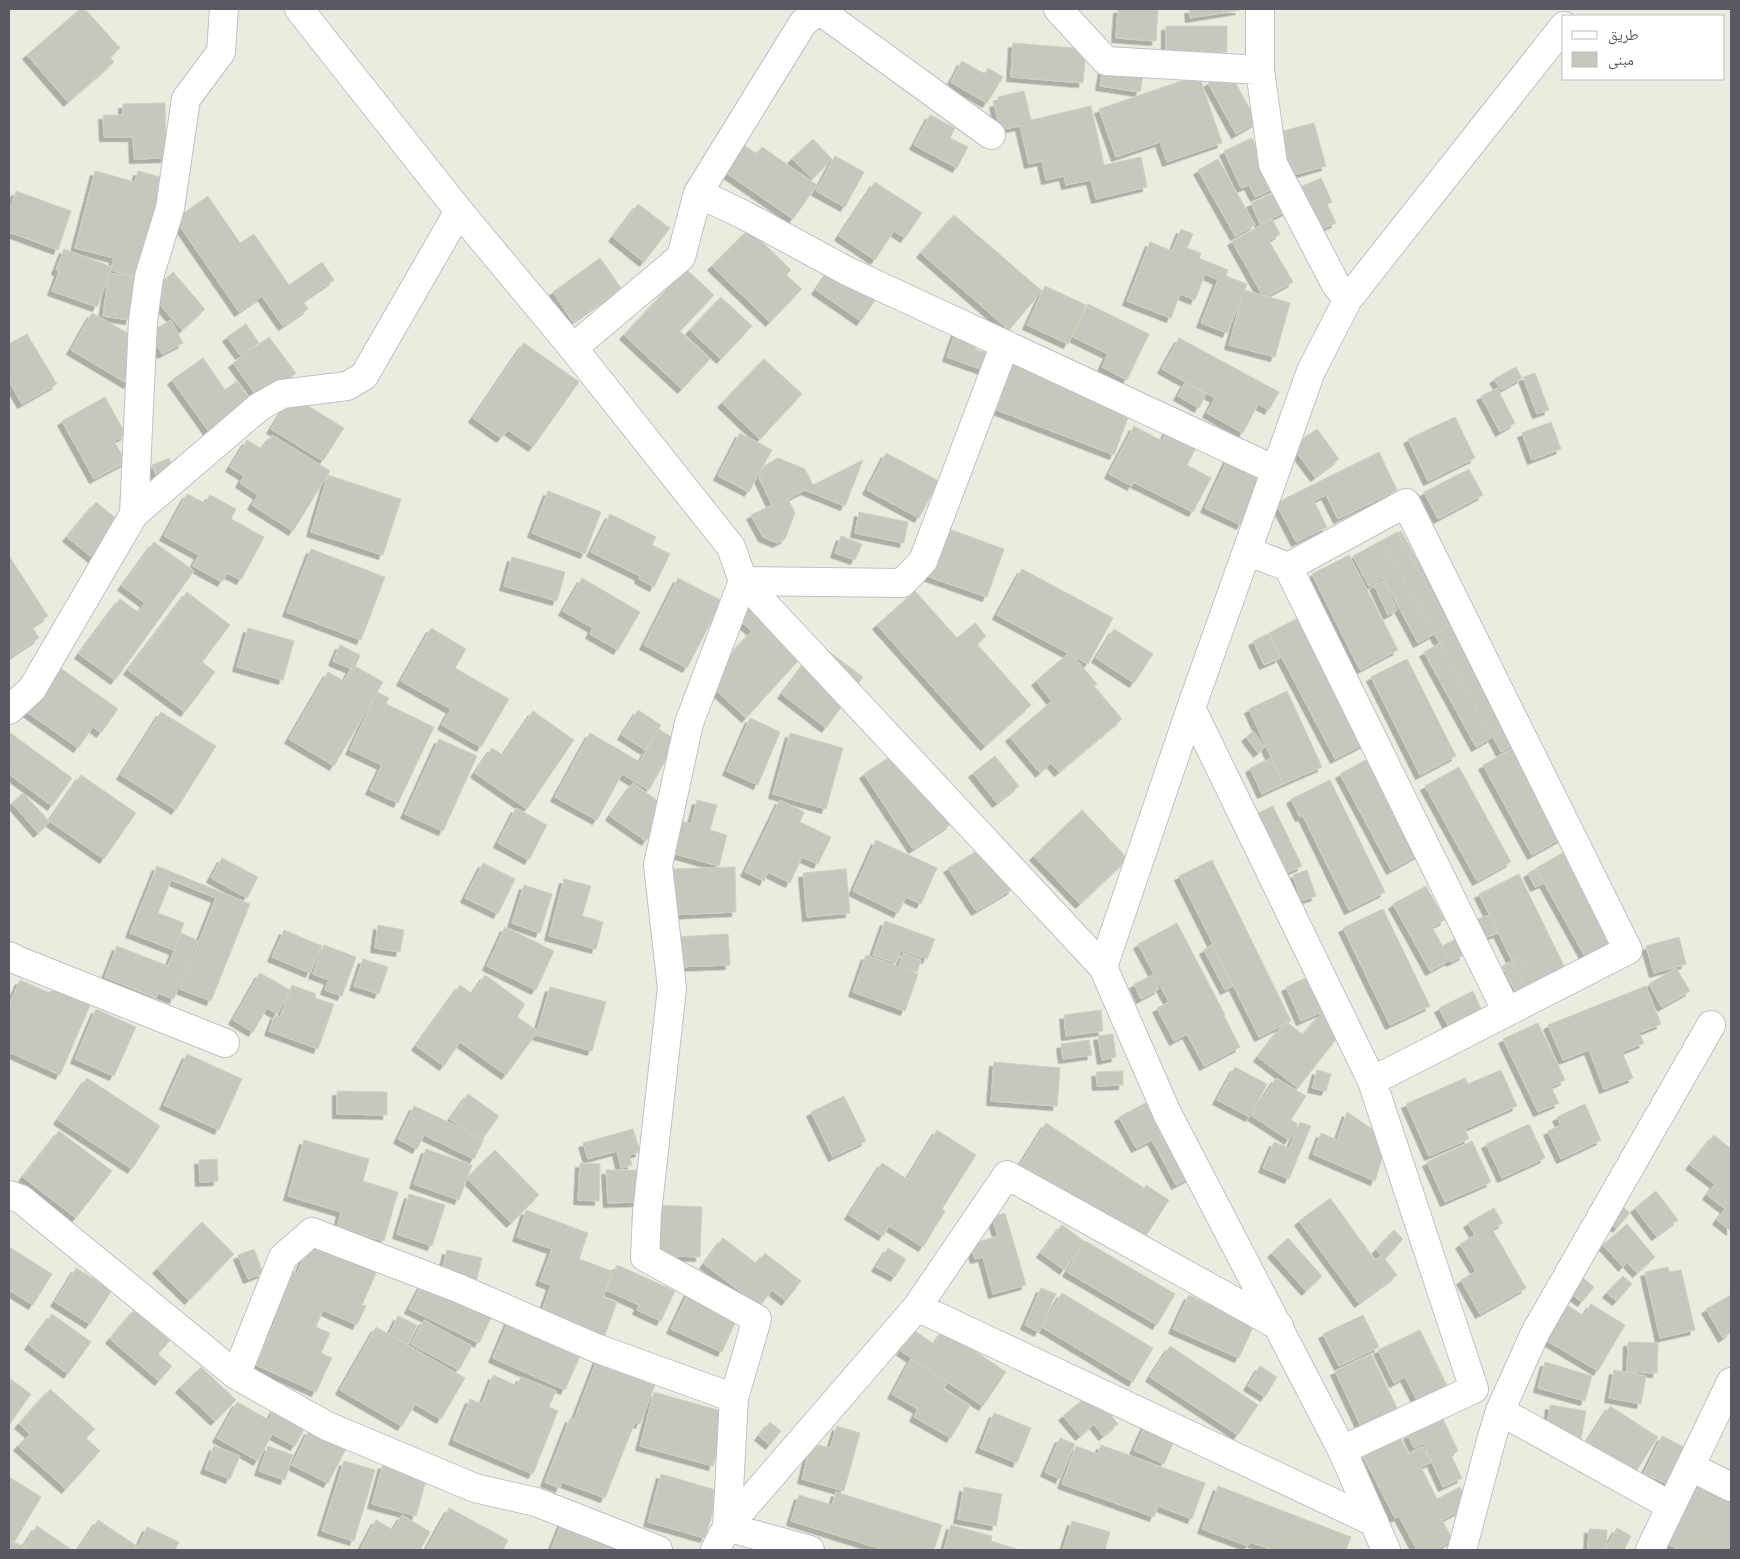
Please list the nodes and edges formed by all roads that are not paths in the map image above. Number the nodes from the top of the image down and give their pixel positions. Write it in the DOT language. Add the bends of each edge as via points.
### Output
graph roads {
  1 [pos="224,9"];
  2 [pos="299,9"];
  3 [pos="1058,9"];
  4 [pos="1260,9"];
  5 [pos="1562,29"];
  6 [pos="1260,70"];
  7 [pos="990,135"];
  8 [pos="698,192"];
  9 [pos="459,211"];
  10 [pos="1348,300"];
  11 [pos="1005,344"];
  12 [pos="573,348"];
  13 [pos="1275,470"];
  14 [pos="134,514"];
  15 [pos="1247,551"];
  16 [pos="1288,568"];
  17 [pos="743,582"];
  18 [pos="1191,708"];
  19 [pos="9,710"];
  20 [pos="9,956"];
  21 [pos="1103,967"];
  22 [pos="1507,1012"];
  23 [pos="1711,1025"];
  24 [pos="225,1043"];
  25 [pos="1372,1081"];
  26 [pos="9,1195"];
  27 [pos="917,1307"];
  28 [pos="1279,1326"];
  29 [pos="236,1375"];
  30 [pos="1731,1382"];
  31 [pos="734,1398"];
  32 [pos="1500,1411"];
  33 [pos="1342,1450"];
  34 [pos="1691,1468"];
  35 [pos="1731,1487"];
  36 [pos="1671,1506"];
  37 [pos="1374,1522"];
  38 [pos="721,1539"];
  39 [pos="658,1550"];
  40 [pos="810,1550"];
  41 [pos="1386,1550"];
  42 [pos="1462,1550"];
  43 [pos="1650,1550"];
  1 -- 14 [label="street" via="221,52 186,99 170,208 149,277 142,321"];
  2 -- 9 [label="street"];
  3 -- 6 [label="street" via="1106,61"];
  4 -- 6 [label="street"];
  5 -- 10 [label="street"];
  6 -- 10 [label="street" via="1273,164 1336,285"];
  7 -- 8 [label="street" via="819,10 804,23"];
  8 -- 11 [label="street" via="847,271"];
  8 -- 12 [label="street" via="680,257"];
  9 -- 12 [label="street"];
  9 -- 14 [label="street" via="364,376 347,386 282,394 259,407"];
  10 -- 13 [label="street" via="1311,371"];
  11 -- 13 [label="street"];
  11 -- 17 [label="street" via="923,561 902,583"];
  12 -- 17 [label="street" via="731,547"];
  13 -- 15 [label="street"];
  14 -- 19 [label="street" via="32,689"];
  15 -- 16 [label="street"];
  15 -- 18 [label="street"];
  16 -- 22 [label="street"];
  16 -- 22 [label="street" via="1406,503 1628,950"];
  17 -- 21 [label="street"];
  17 -- 31 [label="street" via="689,723 658,865 672,988 647,1212 645,1257 757,1319"];
  18 -- 21 [label="street"];
  18 -- 25 [label="street"];
  20 -- 24 [label="street"];
  21 -- 28 [label="street" via="1167,1113"];
  22 -- 25 [label="street"];
  23 -- 32 [label="street" via="1535,1333"];
  25 -- 33 [label="street" via="1474,1389"];
  26 -- 29 [label="street" via="21,1199"];
  27 -- 28 [label="street" via="1007,1175"];
  27 -- 37 [label="street"];
  27 -- 38 [label="street"];
  28 -- 33 [label="street"];
  29 -- 31 [label="street" via="283,1256 312,1232 458,1288 596,1348"];
  29 -- 39 [label="street" via="327,1426 475,1488 536,1502"];
  30 -- 34 [label="street"];
  31 -- 38 [label="street"];
  32 -- 36 [label="street"];
  32 -- 42 [label="street"];
  33 -- 37 [label="street"];
  34 -- 35 [label="street"];
  34 -- 36 [label="street"];
  36 -- 43 [label="street"];
  37 -- 41 [label="street"];
  38 -- 40 [label="street"];
}
